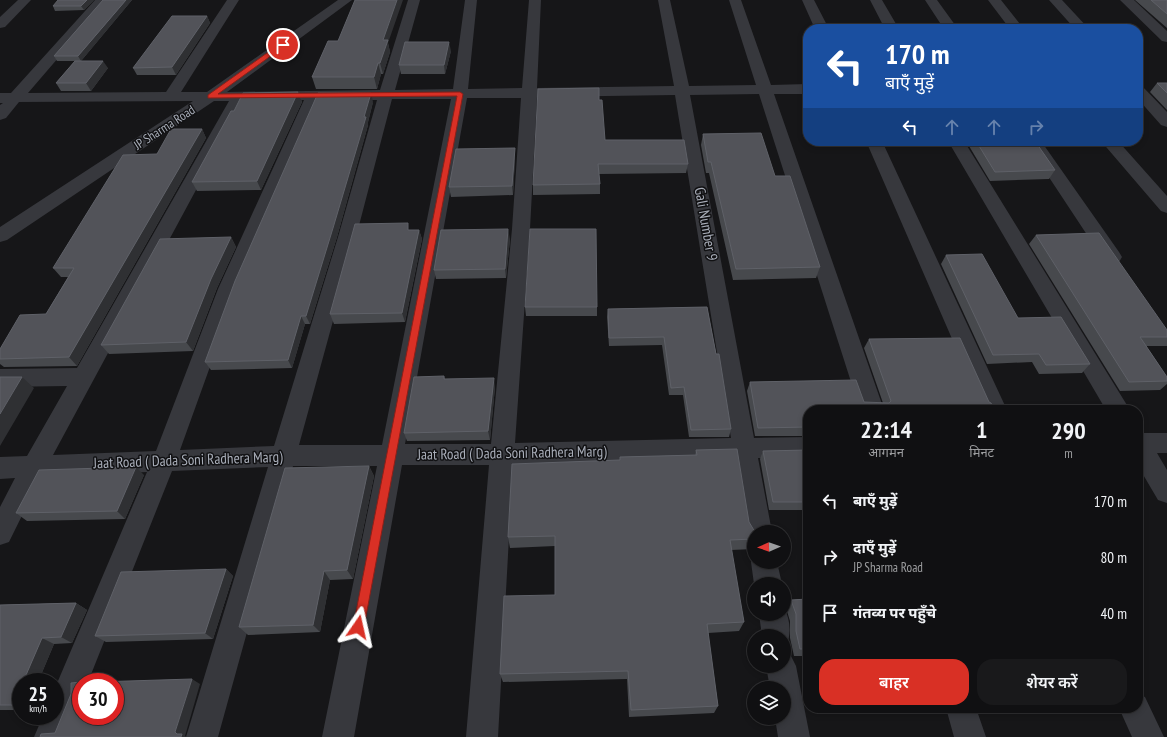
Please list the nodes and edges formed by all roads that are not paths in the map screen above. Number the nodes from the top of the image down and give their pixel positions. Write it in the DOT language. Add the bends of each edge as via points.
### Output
graph roads {
  1 [pos="25,0"];
  2 [pos="102,0"];
  3 [pos="233,0"];
  4 [pos="346,0"];
  5 [pos="414,0"];
  6 [pos="471,0"];
  7 [pos="535,0"];
  8 [pos="664,0"];
  9 [pos="735,0"];
  10 [pos="808,0"];
  11 [pos="876,0"];
  12 [pos="931,0"];
  13 [pos="994,0"];
  14 [pos="1055,0"];
  15 [pos="1126,0"];
  16 [pos="1142,15"];
  17 [pos="1161,15"];
  18 [pos="0,24"];
  19 [pos="820,24"];
  20 [pos="889,24"];
  21 [pos="948,24"];
  22 [pos="1013,24"];
  23 [pos="1077,24"];
  24 [pos="1167,38"];
  25 [pos="1143,87"];
  26 [pos="803,89"];
  27 [pos="765,90"];
  28 [pos="682,91"];
  29 [pos="530,92"];
  30 [pos="460,94"];
  31 [pos="386,95"];
  32 [pos="211,96"];
  33 [pos="239,96"];
  34 [pos="314,96"];
  35 [pos="170,97"];
  36 [pos="7,98"];
  37 [pos="0,115"];
  38 [pos="1167,122"];
  39 [pos="876,146"];
  40 [pos="959,146"];
  41 [pos="1036,146"];
  42 [pos="1112,146"];
  43 [pos="1167,207"];
  44 [pos="0,236"];
  45 [pos="1122,271"];
  46 [pos="84,377"];
  47 [pos="0,378"];
  48 [pos="870,405"];
  49 [pos="993,405"];
  50 [pos="1115,405"];
  51 [pos="1143,443"];
  52 [pos="1167,443"];
  53 [pos="803,447"];
  54 [pos="746,448"];
  55 [pos="1143,451"];
  56 [pos="502,454"];
  57 [pos="391,455"];
  58 [pos="283,456"];
  59 [pos="164,461"];
  60 [pos="34,466"];
  61 [pos="0,468"];
  62 [pos="1167,492"];
  63 [pos="758,525"];
  64 [pos="0,533"];
  65 [pos="782,673"];
  66 [pos="963,713"];
  67 [pos="1136,713"];
  68 [pos="50,737"];
  69 [pos="202,737"];
  70 [pos="338,737"];
  71 [pos="482,737"];
  72 [pos="794,737"];
  73 [pos="970,737"];
  74 [pos="1148,737"];
  1 -- 18 [label="street"];
  2 -- 36 [label="street"];
  3 -- 35 [label="street"];
  4 -- 32 [label="street, JP Sharma Road"];
  5 -- 31 [label="street"];
  6 -- 30 [label="street"];
  7 -- 29 [label="street"];
  8 -- 28 [label="street, Gali Number 9"];
  9 -- 27 [label="street"];
  10 -- 19 [label="street"];
  11 -- 20 [label="street"];
  12 -- 21 [label="street"];
  13 -- 22 [label="street"];
  14 -- 23 [label="street"];
  15 -- 16 [label="street"];
  16 -- 17 [label="street"];
  16 -- 24 [label="street"];
  25 -- 38 [label="street"];
  26 -- 27 [label="street"];
  27 -- 28 [label="street"];
  27 -- 48 [label="street"];
  28 -- 29 [label="street"];
  28 -- 54 [label="street, Gali Number 9"];
  29 -- 30 [label="street"];
  29 -- 56 [label="street"];
  30 -- 31 [label="street"];
  30 -- 57 [label="street"];
  31 -- 34 [label="street"];
  31 -- 58 [label="street"];
  32 -- 33 [label="street"];
  32 -- 35 [label="street"];
  32 -- 44 [label="street, JP Sharma Road"];
  33 -- 34 [label="street"];
  33 -- 46 [label="street"];
  34 -- 59 [label="street" via="228,289"];
  35 -- 36 [label="street"];
  36 -- 37 [label="street"];
  39 -- 49 [label="street"];
  40 -- 50 [label="street"];
  41 -- 45 [label="street"];
  42 -- 43 [label="street"];
  46 -- 47 [label="street"];
  46 -- 60 [label="street"];
  51 -- 52 [label="street"];
  53 -- 54 [label="street, Jaat Road ( Dada Soni Radhera Marg)"];
  54 -- 56 [label="street, Jaat Road ( Dada Soni Radhera Marg)"];
  54 -- 63 [label="street, Gali Number 9"];
  55 -- 62 [label="street"];
  56 -- 57 [label="street, Jaat Road ( Dada Soni Radhera Marg)"];
  56 -- 71 [label="street"];
  57 -- 58 [label="street, Jaat Road ( Dada Soni Radhera Marg)"];
  57 -- 70 [label="street"];
  58 -- 59 [label="street, Jaat Road ( Dada Soni Radhera Marg)"];
  58 -- 69 [label="street"];
  59 -- 60 [label="street, Jaat Road ( Dada Soni Radhera Marg)"];
  59 -- 68 [label="street"];
  60 -- 61 [label="street, Jaat Road ( Dada Soni Radhera Marg)"];
  60 -- 64 [label="street"];
  65 -- 72 [label="street"];
  66 -- 73 [label="street"];
  67 -- 74 [label="street"];
}
